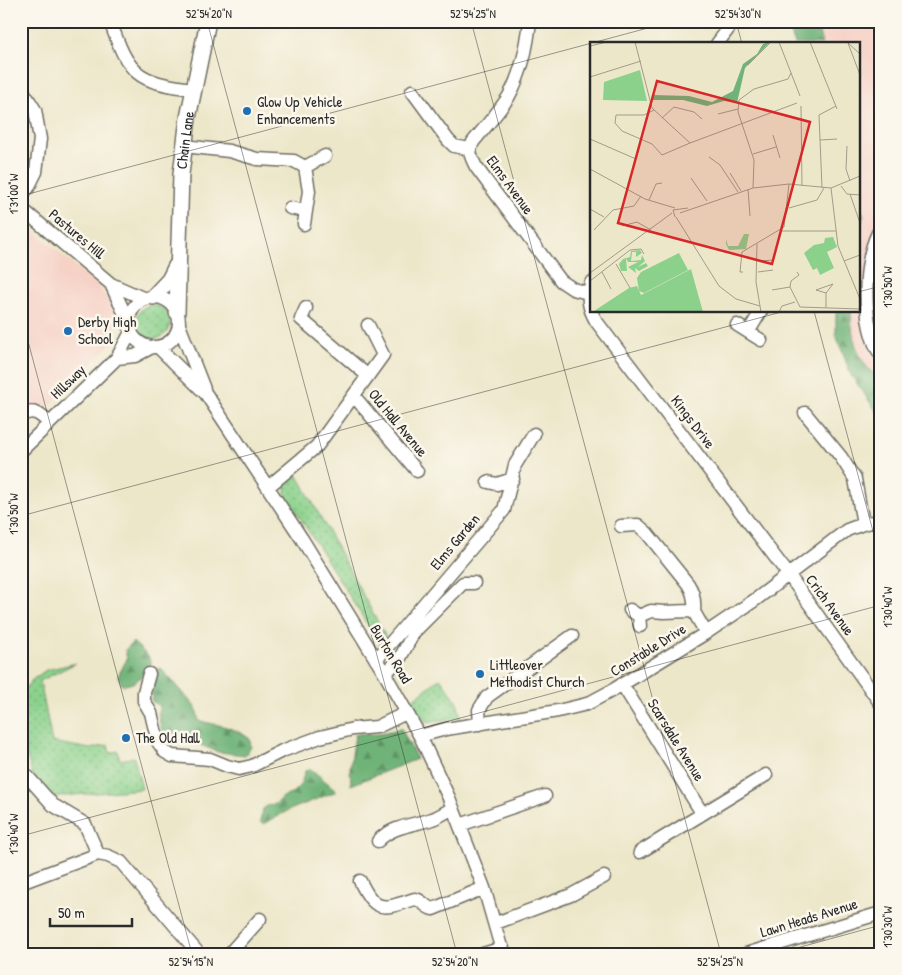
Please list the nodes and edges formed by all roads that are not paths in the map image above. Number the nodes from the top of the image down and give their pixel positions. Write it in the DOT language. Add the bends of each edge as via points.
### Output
graph roads {
  1 [pos="110,21"];
  2 [pos="208,21"];
  3 [pos="530,21"];
  4 [pos="878,21"];
  5 [pos="726,24"];
  6 [pos="881,27"];
  7 [pos="718,42"];
  8 [pos="21,88"];
  9 [pos="194,89"];
  10 [pos="412,91"];
  11 [pos="184,146"];
  12 [pos="469,149"];
  13 [pos="325,156"];
  14 [pos="305,167"];
  15 [pos="21,195"];
  16 [pos="21,208"];
  17 [pos="290,208"];
  18 [pos="305,211"];
  19 [pos="304,224"];
  20 [pos="881,228"];
  21 [pos="874,258"];
  22 [pos="178,260"];
  23 [pos="881,270"];
  24 [pos="111,284"];
  25 [pos="590,288"];
  26 [pos="149,298"];
  27 [pos="306,308"];
  28 [pos="590,311"];
  29 [pos="591,312"];
  30 [pos="760,312"];
  31 [pos="178,318"];
  32 [pos="368,325"];
  33 [pos="737,325"];
  34 [pos="130,327"];
  35 [pos="749,332"];
  36 [pos="761,340"];
  37 [pos="155,347"];
  38 [pos="881,355"];
  39 [pos="117,358"];
  40 [pos="368,376"];
  41 [pos="206,394"];
  42 [pos="354,396"];
  43 [pos="805,413"];
  44 [pos="21,416"];
  45 [pos="48,423"];
  46 [pos="534,434"];
  47 [pos="21,451"];
  48 [pos="417,471"];
  49 [pos="513,478"];
  50 [pos="488,482"];
  51 [pos="268,487"];
  52 [pos="881,520"];
  53 [pos="863,524"];
  54 [pos="621,526"];
  55 [pos="788,574"];
  56 [pos="474,582"];
  57 [pos="694,612"];
  58 [pos="637,617"];
  59 [pos="706,633"];
  60 [pos="572,636"];
  61 [pos="376,660"];
  62 [pos="149,674"];
  63 [pos="385,674"];
  64 [pos="622,684"];
  65 [pos="881,704"];
  66 [pos="406,713"];
  67 [pos="480,724"];
  68 [pos="421,738"];
  69 [pos="21,773"];
  70 [pos="766,774"];
  71 [pos="545,796"];
  72 [pos="453,808"];
  73 [pos="702,813"];
  74 [pos="460,825"];
  75 [pos="378,841"];
  76 [pos="640,852"];
  77 [pos="98,854"];
  78 [pos="604,877"];
  79 [pos="360,881"];
  80 [pos="21,883"];
  81 [pos="484,888"];
  82 [pos="881,913"];
  83 [pos="260,919"];
  84 [pos="496,923"];
  85 [pos="503,951"];
  86 [pos="199,954"];
  87 [pos="229,954"];
  88 [pos="483,954"];
  89 [pos="746,954"];
  1 -- 9 [label="street" via="121,52 138,73 166,86"];
  2 -- 9 [label="main road, Chain Lane"];
  3 -- 12 [label="street, Elms Avenue" via="516,82"];
  4 -- 6 [label="street"];
  5 -- 7 [label="street"];
  8 -- 15 [label="street" via="35,110 40,139 36,172"];
  9 -- 11 [label="main road, Chain Lane"];
  10 -- 12 [label="street" via="448,140 454,146"];
  11 -- 14 [label="street" via="294,162"];
  11 -- 22 [label="main road, Chain Lane"];
  12 -- 25 [label="street, Elms Avenue" via="476,167 560,281 573,289"];
  13 -- 14 [label="street"];
  14 -- 18 [label="street" via="309,191"];
  16 -- 24 [label="street, Pastures Hill"];
  17 -- 18 [label="street"];
  18 -- 19 [label="street"];
  20 -- 21 [label="street" via="876,236"];
  21 -- 23 [label="street"];
  21 -- 38 [label="street" via="867,283 869,325"];
  22 -- 26 [label="main road, Chain Lane" via="169,280"];
  22 -- 31 [label="main road, Chain Lane"];
  24 -- 26 [label="street, Pastures Hill"];
  24 -- 34 [label="street, Pastures Hill"];
  25 -- 28 [label="street, Kings Drive"];
  26 -- 31 [label="street" via="167,301"];
  26 -- 34 [label="street" via="136,304 130,313"];
  27 -- 40 [label="street" via="301,319"];
  29 -- 55 [label="street, Kings Drive"];
  30 -- 35 [label="street"];
  31 -- 37 [label="street" via="177,334 172,341"];
  31 -- 41 [label="street, Burton Road"];
  32 -- 40 [label="street, Old Hall Avenue" via="384,355"];
  33 -- 35 [label="street"];
  34 -- 37 [label="street" via="136,340 145,346"];
  34 -- 39 [label="street, Hillsway"];
  35 -- 36 [label="street"];
  37 -- 39 [label="street" via="135,356"];
  37 -- 41 [label="street, Burton Road"];
  39 -- 45 [label="street, Hillsway"];
  40 -- 42 [label="street, Old Hall Avenue"];
  41 -- 51 [label="street, Burton Road"];
  42 -- 48 [label="street, Old Hall Avenue"];
  42 -- 51 [label="street, Old Hall Avenue" via="318,446"];
  43 -- 53 [label="street" via="855,479"];
  44 -- 45 [label="street" via="34,412"];
  45 -- 47 [label="street, Hillsway"];
  46 -- 49 [label="street, Elms Garden" via="515,464"];
  49 -- 50 [label="street" via="497,484"];
  49 -- 61 [label="street, Elms Garden" via="504,510"];
  51 -- 61 [label="street, Burton Road"];
  52 -- 53 [label="street, Constable Drive"];
  53 -- 55 [label="street, Constable Drive" via="847,530"];
  54 -- 57 [label="street" via="638,525 647,533 688,584 695,604"];
  55 -- 59 [label="street, Constable Drive"];
  55 -- 65 [label="street, Crich Avenue"];
  56 -- 63 [label="street" via="463,583 425,620 414,632 400,658"];
  57 -- 58 [label="street" via="652,611"];
  57 -- 59 [label="street"];
  59 -- 64 [label="street, Constable Drive"];
  60 -- 67 [label="street" via="488,698 478,710"];
  61 -- 63 [label="street, Burton Road"];
  62 -- 66 [label="street" via="144,700 151,713 158,742 165,752 172,756 210,759 239,768 252,766 311,740 353,729 377,727"];
  63 -- 66 [label="street, Burton Road"];
  64 -- 67 [label="street, Constable Drive" via="587,704"];
  64 -- 73 [label="street, Scarsdale Avenue"];
  66 -- 68 [label="street, Burton Road"];
  67 -- 68 [label="street, Constable Drive" via="446,729"];
  68 -- 72 [label="street, Burton Road"];
  69 -- 77 [label="street" via="53,804 85,824"];
  70 -- 73 [label="street"];
  71 -- 74 [label="street"];
  72 -- 74 [label="street, Burton Road"];
  72 -- 75 [label="street" via="433,819 402,827"];
  73 -- 76 [label="street"];
  74 -- 81 [label="street, Burton Road"];
  77 -- 80 [label="street"];
  77 -- 86 [label="street" via="122,862"];
  78 -- 84 [label="street" via="571,894"];
  79 -- 81 [label="street" via="368,898 383,907 418,899 433,909"];
  81 -- 84 [label="street, Burton Road"];
  82 -- 89 [label="street, Lawn Heads Avenue"];
  83 -- 87 [label="street"];
  84 -- 85 [label="street, Burton Road"];
  85 -- 88 [label="street"];
}
